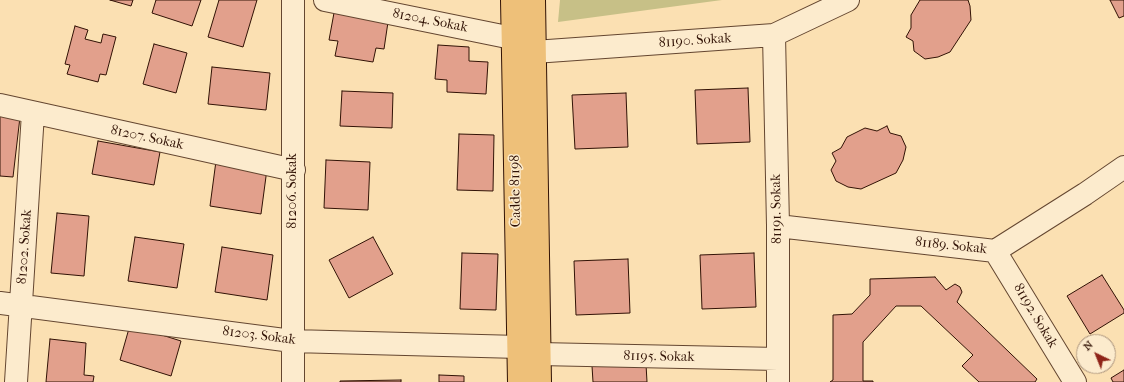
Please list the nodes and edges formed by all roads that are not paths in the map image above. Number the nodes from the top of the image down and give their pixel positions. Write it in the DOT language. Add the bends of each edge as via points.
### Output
graph roads {
  1 [pos="293,0"];
  2 [pos="325,0"];
  3 [pos="512,0"];
  4 [pos="534,0"];
  5 [pos="848,0"];
  6 [pos="774,35"];
  7 [pos="512,38"];
  8 [pos="534,52"];
  9 [pos="0,105"];
  10 [pos="33,113"];
  11 [pos="1124,167"];
  12 [pos="294,170"];
  13 [pos="778,226"];
  14 [pos="995,251"];
  15 [pos="10,304"];
  16 [pos="292,341"];
  17 [pos="529,351"];
  18 [pos="778,359"];
  19 [pos="16,382"];
  20 [pos="293,382"];
  21 [pos="519,382"];
  22 [pos="540,382"];
  23 [pos="778,382"];
  24 [pos="1075,382"];
  1 -- 12 [label="street, 81206. Sokak"];
  2 -- 7 [label="street, 81204. Sokak"];
  3 -- 7 [label="main road, Cadde 81198"];
  4 -- 8 [label="main road, Cadde 81198"];
  5 -- 6 [label="street, 81190. Sokak"];
  6 -- 8 [label="street, 81190. Sokak"];
  6 -- 13 [label="street, 81191. Sokak"];
  7 -- 17 [label="main road, Cadde 81198"];
  8 -- 17 [label="main road, Cadde 81198"];
  9 -- 10 [label="street, 81207. Sokak"];
  10 -- 12 [label="street, 81207. Sokak"];
  10 -- 15 [label="street, 81202. Sokak"];
  11 -- 14 [label="street, 81189. Sokak"];
  12 -- 16 [label="street, 81206. Sokak"];
  13 -- 14 [label="street, 81189. Sokak"];
  13 -- 18 [label="street, 81191. Sokak"];
  14 -- 24 [label="street, 81192. Sokak"];
  15 -- 16 [label="street, 81203. Sokak"];
  15 -- 19 [label="street, 81202. Sokak"];
  16 -- 17 [label="street, 81203. Sokak"];
  16 -- 20 [label="street, 81206. Sokak"];
  17 -- 18 [label="street, 81195. Sokak"];
  17 -- 21 [label="main road, Cadde 81198"];
  17 -- 22 [label="main road, Cadde 81198"];
  18 -- 23 [label="street, 81191. Sokak"];
}
